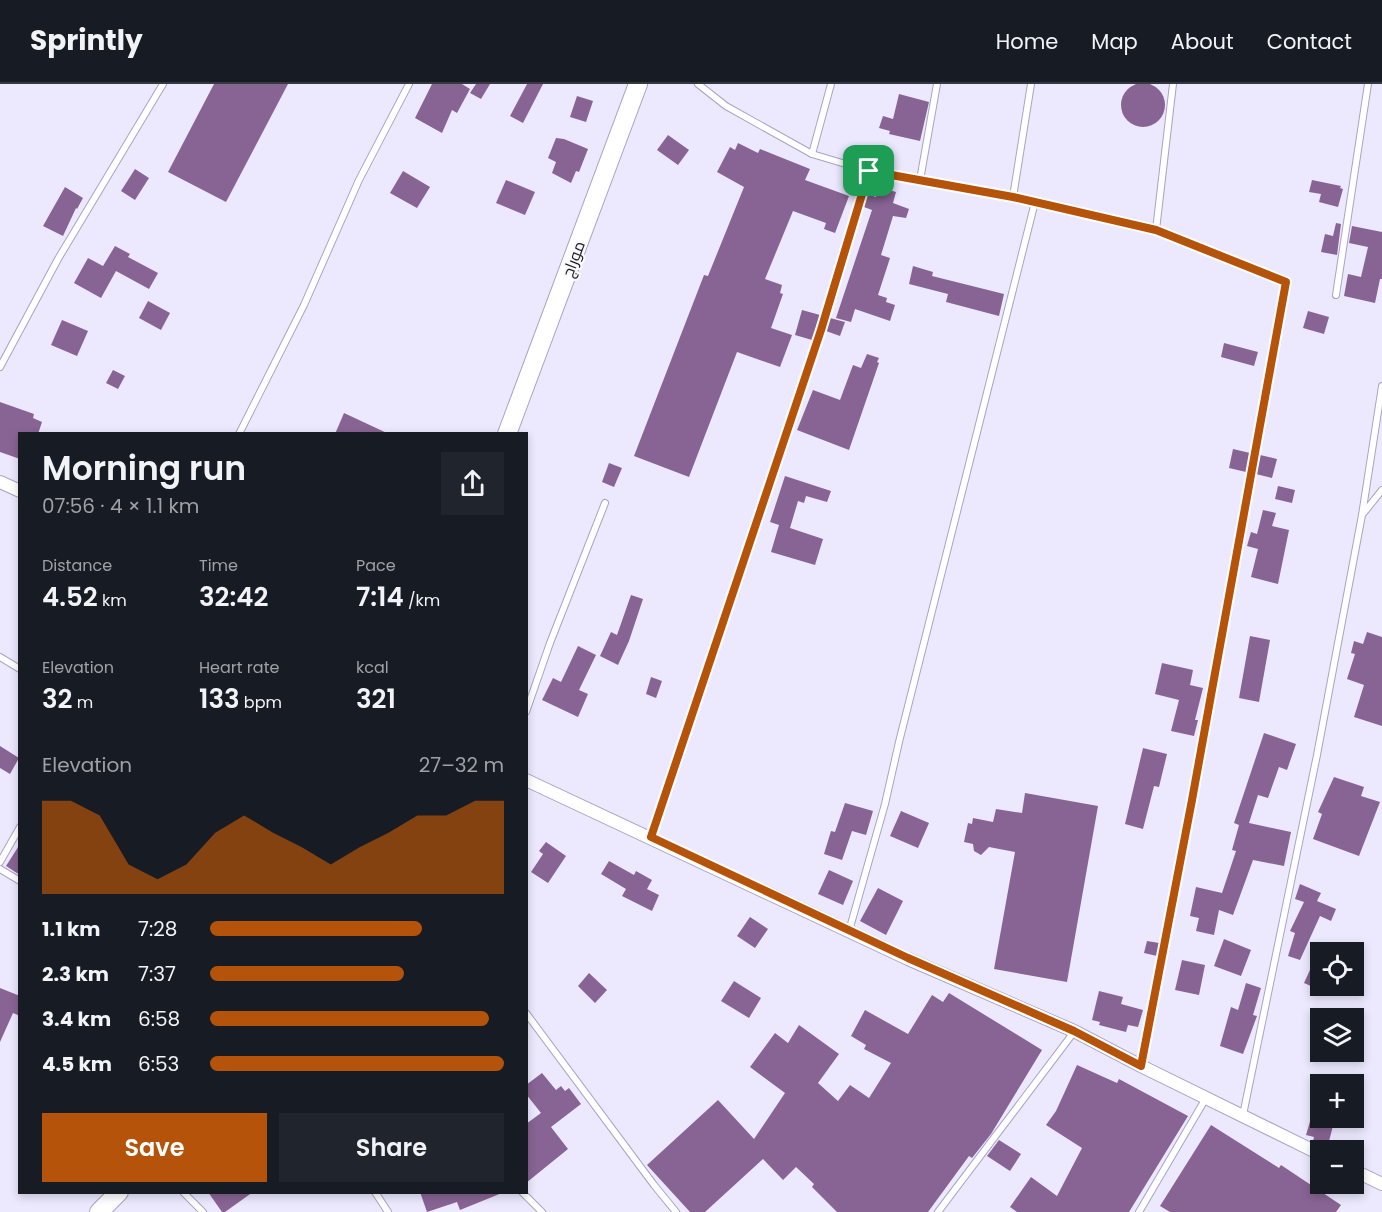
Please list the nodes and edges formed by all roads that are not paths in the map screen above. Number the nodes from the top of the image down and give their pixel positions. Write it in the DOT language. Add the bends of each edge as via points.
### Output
graph roads {
  1 [pos="163,84"];
  2 [pos="409,84"];
  3 [pos="638,84"];
  4 [pos="698,84"];
  5 [pos="831,84"];
  6 [pos="937,84"];
  7 [pos="1031,84"];
  8 [pos="1173,84"];
  9 [pos="1368,84"];
  10 [pos="812,154"];
  11 [pos="869,171"];
  12 [pos="920,180"];
  13 [pos="1013,197"];
  14 [pos="1035,202"];
  15 [pos="1156,230"];
  16 [pos="1336,295"];
  17 [pos="0,367"];
  18 [pos="1382,386"];
  19 [pos="240,432"];
  20 [pos="508,432"];
  21 [pos="0,482"];
  22 [pos="18,490"];
  23 [pos="1382,490"];
  24 [pos="605,503"];
  25 [pos="1362,515"];
  26 [pos="0,657"];
  27 [pos="18,668"];
  28 [pos="528,706"];
  29 [pos="528,781"];
  30 [pos="18,830"];
  31 [pos="651,837"];
  32 [pos="0,862"];
  33 [pos="0,869"];
  34 [pos="18,880"];
  35 [pos="849,931"];
  36 [pos="528,1016"];
  37 [pos="1074,1031"];
  38 [pos="1141,1066"];
  39 [pos="1206,1098"];
  40 [pos="1243,1116"];
  41 [pos="1310,1149"];
  42 [pos="1364,1175"];
  43 [pos="1382,1184"];
  44 [pos="117,1194"];
  45 [pos="185,1194"];
  46 [pos="376,1194"];
  47 [pos="524,1194"];
  48 [pos="99,1212"];
  49 [pos="203,1212"];
  50 [pos="388,1212"];
  51 [pos="543,1212"];
  52 [pos="676,1212"];
  53 [pos="938,1212"];
  54 [pos="1139,1212"];
  1 -- 17 [label="lane" via="58,259"];
  2 -- 19 [label="lane" via="359,180 304,305"];
  3 -- 20 [label="main road, موراج"];
  4 -- 10 [label="lane" via="726,106"];
  5 -- 10 [label="lane"];
  6 -- 12 [label="lane"];
  7 -- 13 [label="lane"];
  8 -- 15 [label="lane"];
  9 -- 16 [label="lane"];
  10 -- 11 [label="lane"];
  11 -- 12 [label="lane"];
  11 -- 31 [label="lane" via="821,330"];
  12 -- 13 [label="lane"];
  13 -- 14 [label="lane"];
  14 -- 15 [label="lane"];
  14 -- 35 [label="lane" via="885,804"];
  15 -- 38 [label="lane" via="1286,282"];
  18 -- 25 [label="lane"];
  21 -- 22 [label="street"];
  23 -- 25 [label="lane"];
  24 -- 28 [label="lane"];
  25 -- 40 [label="lane"];
  26 -- 27 [label="lane"];
  29 -- 31 [label="street"];
  30 -- 32 [label="lane"];
  31 -- 35 [label="street"];
  33 -- 34 [label="lane"];
  35 -- 37 [label="street"];
  36 -- 52 [label="lane"];
  37 -- 38 [label="street"];
  37 -- 53 [label="lane"];
  38 -- 39 [label="street"];
  39 -- 40 [label="street"];
  39 -- 54 [label="lane"];
  40 -- 41 [label="street"];
  42 -- 43 [label="street"];
  44 -- 48 [label="main road"];
  45 -- 49 [label="lane"];
  46 -- 50 [label="lane"];
  47 -- 51 [label="lane"];
}
